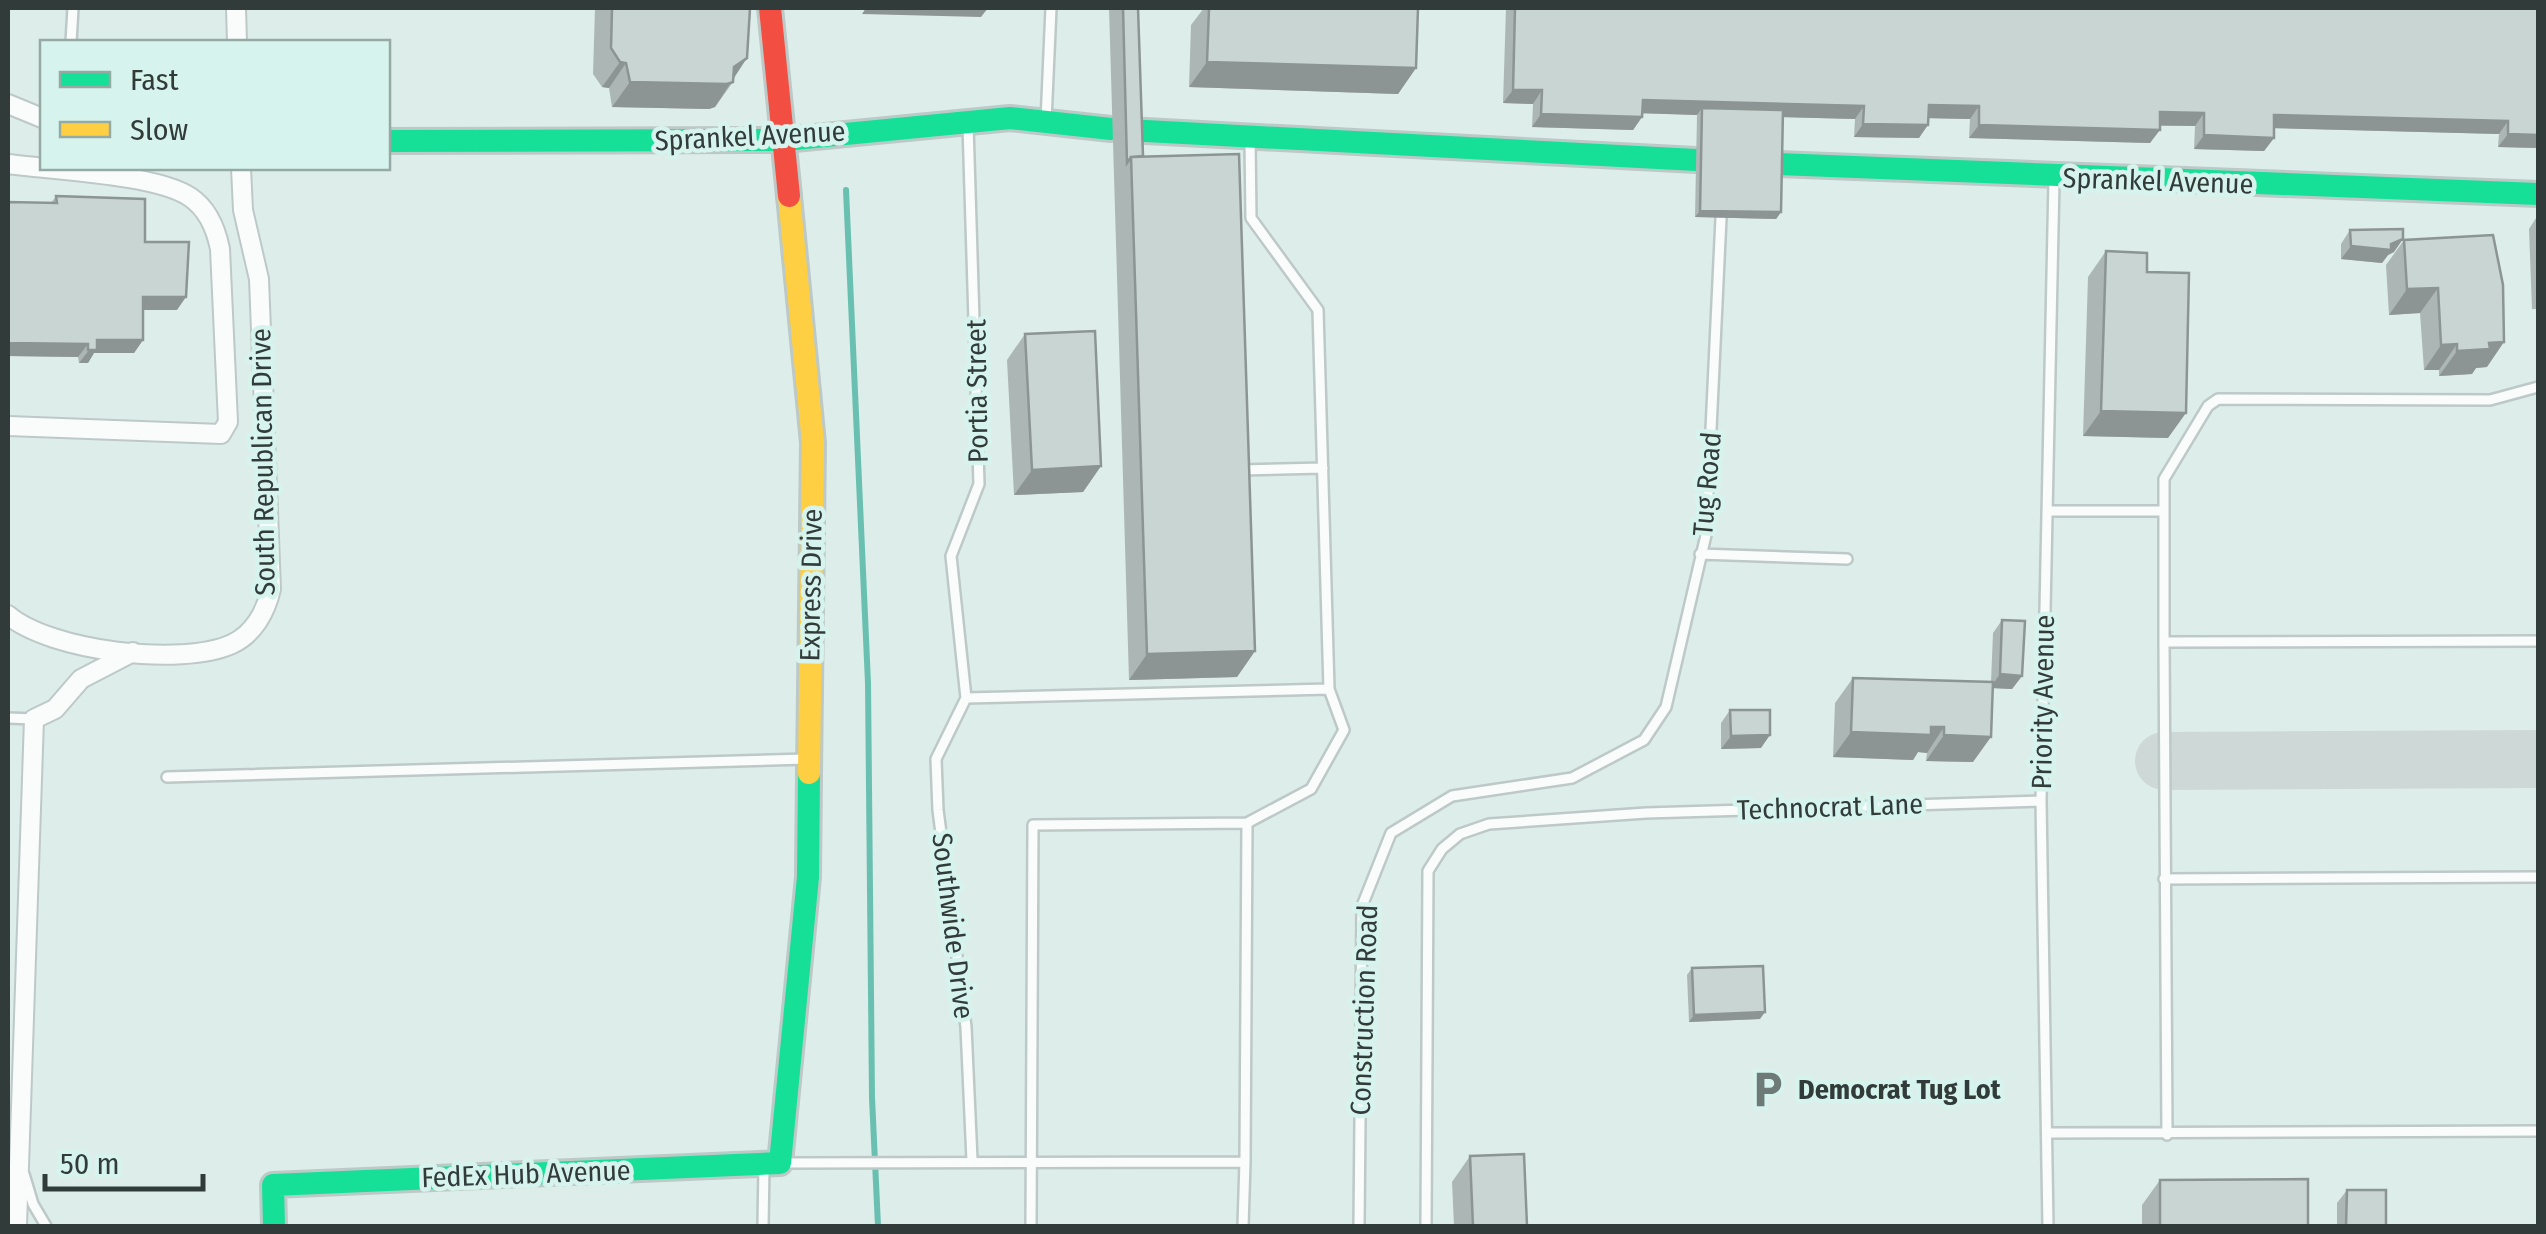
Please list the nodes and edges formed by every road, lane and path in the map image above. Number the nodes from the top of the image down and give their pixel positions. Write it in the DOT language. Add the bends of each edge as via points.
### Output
graph roads {
  1 [pos="73,8"];
  2 [pos="236,8"];
  3 [pos="770,8"];
  4 [pos="1051,8"];
  5 [pos="70,40"];
  6 [pos="237,40"];
  7 [pos="8,104"];
  8 [pos="40,117"];
  9 [pos="968,122"];
  10 [pos="1046,124"];
  11 [pos="1250,139"];
  12 [pos="784,140"];
  13 [pos="390,142"];
  14 [pos="1696,160"];
  15 [pos="8,164"];
  16 [pos="1778,164"];
  17 [pos="40,168"];
  18 [pos="53,170"];
  19 [pos="241,170"];
  20 [pos="2054,177"];
  21 [pos="2538,194"];
  22 [pos="1720,218"];
  23 [pos="2538,387"];
  24 [pos="8,426"];
  25 [pos="1322,468"];
  26 [pos="1239,470"];
  27 [pos="2047,510"];
  28 [pos="2162,510"];
  29 [pos="1700,554"];
  30 [pos="1847,559"];
  31 [pos="8,615"];
  32 [pos="2538,640"];
  33 [pos="2164,642"];
  34 [pos="133,652"];
  35 [pos="1330,689"];
  36 [pos="966,698"];
  37 [pos="8,718"];
  38 [pos="34,718"];
  39 [pos="1644,740"];
  40 [pos="809,759"];
  41 [pos="168,776"];
  42 [pos="2040,801"];
  43 [pos="1247,824"];
  44 [pos="2538,877"];
  45 [pos="2164,879"];
  46 [pos="2538,1130"];
  47 [pos="2046,1133"];
  48 [pos="2167,1135"];
  49 [pos="972,1160"];
  50 [pos="1031,1161"];
  51 [pos="21,1162"];
  52 [pos="1245,1162"];
  53 [pos="772,1163"];
  54 [pos="13,1215"];
  55 [pos="46,1226"];
  56 [pos="274,1226"];
  57 [pos="764,1226"];
  58 [pos="1031,1226"];
  59 [pos="1244,1226"];
  60 [pos="1359,1226"];
  61 [pos="1426,1226"];
  62 [pos="2048,1226"];
  1 -- 5 [label="lane"];
  2 -- 6 [label="street"];
  3 -- 12 [label="street, Express Drive"];
  4 -- 10 [label="lane"];
  7 -- 8 [label="street"];
  9 -- 10 [label="street, Sprankel Avenue" via="1010,118"];
  9 -- 12 [label="street, Sprankel Avenue"];
  9 -- 36 [label="lane, Portia Street" via="978,484 950,556"];
  10 -- 11 [label="street, Sprankel Avenue"];
  11 -- 14 [label="street, Sprankel Avenue"];
  11 -- 25 [label="lane" via="1250,218 1318,310"];
  12 -- 13 [label="street, Sprankel Avenue"];
  12 -- 40 [label="street, Express Drive" via="812,443"];
  15 -- 17 [label="street"];
  16 -- 20 [label="street, Sprankel Avenue"];
  18 -- 24 [label="street" via="159,184 201,207 220,249 228,422 221,434"];
  19 -- 34 [label="street, South Republican Drive" via="258,280 271,589 266,610 235,643 209,651"];
  20 -- 21 [label="street, Sprankel Avenue"];
  20 -- 27 [label="lane, Priority Avenue"];
  22 -- 29 [label="lane, Tug Road" via="1709,505"];
  23 -- 28 [label="lane" via="2490,400 2218,400 2164,479"];
  25 -- 26 [label="lane"];
  25 -- 35 [label="lane"];
  27 -- 28 [label="lane"];
  27 -- 42 [label="lane, Priority Avenue"];
  28 -- 33 [label="lane"];
  29 -- 30 [label="lane"];
  29 -- 39 [label="lane, Tug Road" via="1666,707"];
  31 -- 34 [label="street" via="59,643"];
  32 -- 33 [label="lane"];
  33 -- 45 [label="lane"];
  34 -- 38 [label="street" via="81,680 55,709"];
  35 -- 36 [label="lane"];
  35 -- 43 [label="lane" via="1344,730 1311,788"];
  36 -- 49 [label="lane, Southwide Drive" via="936,759 966,1027"];
  37 -- 38 [label="lane"];
  38 -- 51 [label="street"];
  39 -- 60 [label="lane, Construction Road" via="1572,778 1452,796 1390,832 1362,906"];
  40 -- 41 [label="lane"];
  40 -- 53 [label="street, Express Drive" via="808,876"];
  42 -- 47 [label="lane, Priority Avenue"];
  42 -- 61 [label="lane, Technocrat Lane" via="1620,814 1489,824 1460,834 1428,871"];
  43 -- 50 [label="lane" via="1033,825"];
  43 -- 52 [label="lane"];
  44 -- 45 [label="lane"];
  45 -- 48 [label="lane"];
  46 -- 48 [label="lane"];
  47 -- 48 [label="lane"];
  47 -- 62 [label="lane, Priority Avenue"];
  49 -- 50 [label="lane"];
  49 -- 53 [label="lane"];
  50 -- 52 [label="lane"];
  50 -- 58 [label="lane"];
  51 -- 54 [label="street"];
  51 -- 55 [label="lane"];
  52 -- 59 [label="lane"];
  53 -- 56 [label="street, FedEx Hub Avenue" via="273,1185"];
  53 -- 57 [label="lane"];
}
